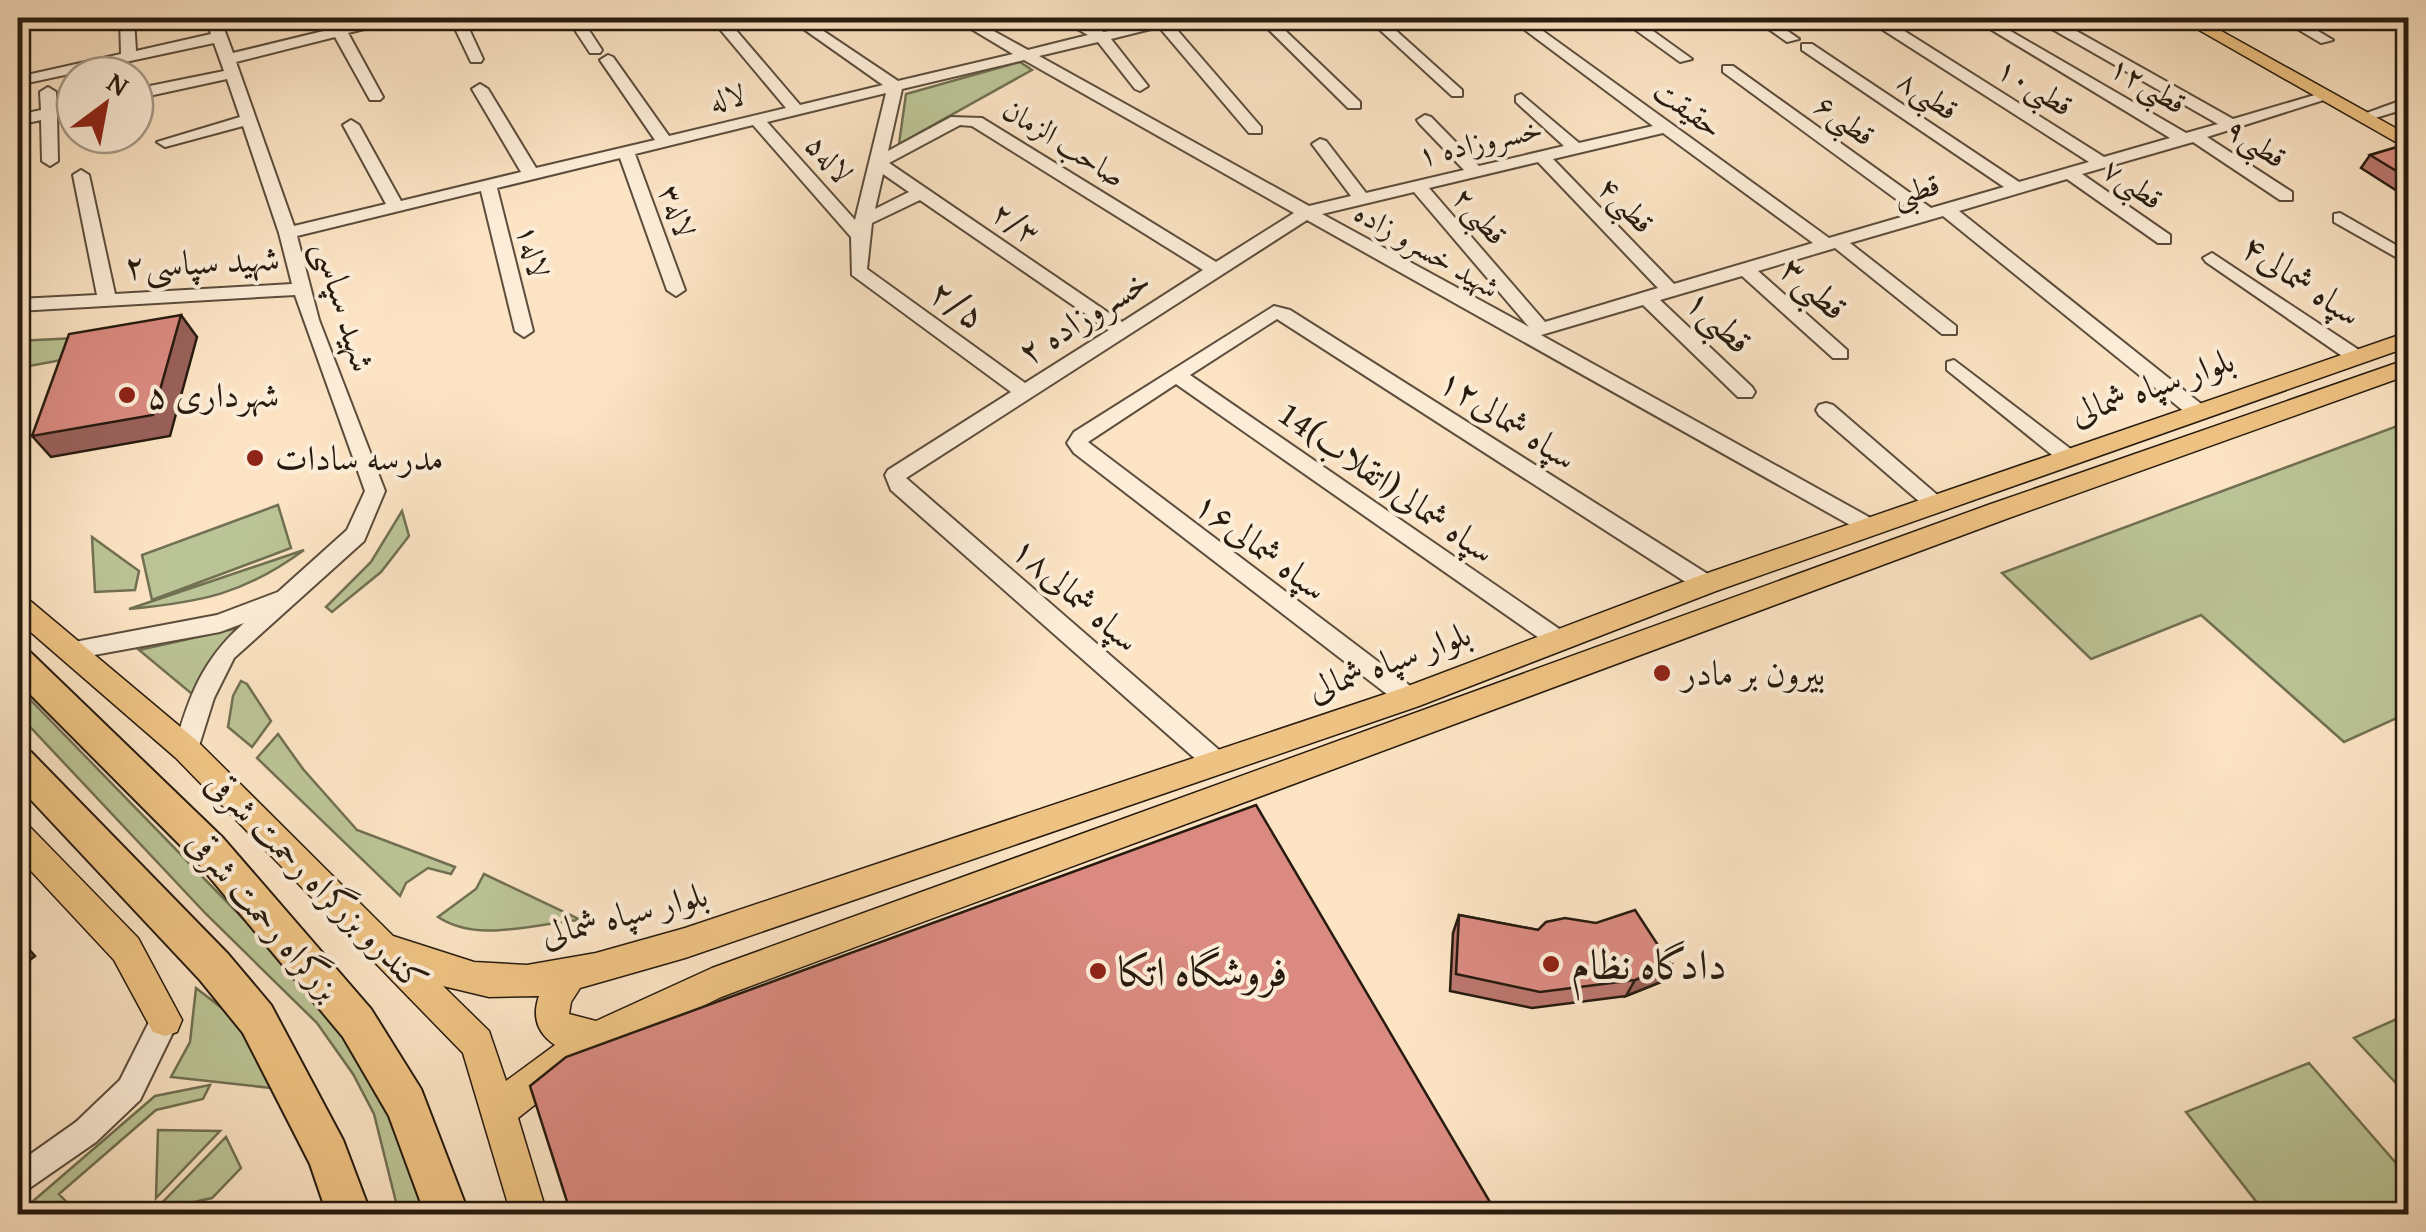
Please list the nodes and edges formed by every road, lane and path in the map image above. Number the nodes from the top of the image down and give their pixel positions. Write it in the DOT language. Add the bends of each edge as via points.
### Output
graph roads {
  1 [pos="127,18"];
  2 [pos="213,18"];
  3 [pos="386,18"];
  4 [pos="458,18"];
  5 [pos="574,18"];
  6 [pos="795,18"];
  7 [pos="960,18"];
  8 [pos="1064,18"];
  9 [pos="1264,18"];
  10 [pos="1374,18"];
  11 [pos="1516,18"];
  12 [pos="1626,18"];
  13 [pos="1760,18"];
  14 [pos="1979,18"];
  15 [pos="2186,18"];
  16 [pos="2201,18"];
  17 [pos="2286,18"];
  18 [pos="2386,18"];
  19 [pos="1171,20"];
  20 [pos="2050,22"];
  21 [pos="724,25"];
  22 [pos="1885,25"];
  23 [pos="2408,30"];
  24 [pos="339,31"];
  25 [pos="1100,36"];
  26 [pos="220,37"];
  27 [pos="2326,40"];
  28 [pos="1027,54"];
  29 [pos="129,55"];
  30 [pos="138,55"];
  31 [pos="476,59"];
  32 [pos="1685,59"];
  33 [pos="231,66"];
  34 [pos="1728,69"];
  35 [pos="55,73"];
  36 [pos="18,81"];
  37 [pos="894,86"];
  38 [pos="1140,86"];
  39 [pos="155,88"];
  40 [pos="480,89"];
  41 [pos="48,92"];
  42 [pos="1456,93"];
  43 [pos="375,96"];
  44 [pos="2326,97"];
  45 [pos="1521,99"];
  46 [pos="2408,103"];
  47 [pos="1354,106"];
  48 [pos="796,110"];
  49 [pos="55,111"];
  50 [pos="49,112"];
  51 [pos="2372,114"];
  52 [pos="250,119"];
  53 [pos="18,120"];
  54 [pos="757,120"];
  55 [pos="1425,120"];
  56 [pos="350,125"];
  57 [pos="2234,126"];
  58 [pos="1666,127"];
  59 [pos="1255,130"];
  60 [pos="2408,134"];
  61 [pos="2191,138"];
  62 [pos="166,142"];
  63 [pos="665,142"];
  64 [pos="2408,143"];
  65 [pos="1320,144"];
  66 [pos="1575,148"];
  67 [pos="626,151"];
  68 [pos="1541,156"];
  69 [pos="50,161"];
  70 [pos="877,163"];
  71 [pos="2104,164"];
  72 [pos="1474,171"];
  73 [pos="531,174"];
  74 [pos="2071,174"];
  75 [pos="81,175"];
  76 [pos="488,184"];
  77 [pos="1417,185"];
  78 [pos="2018,189"];
  79 [pos="923,192"];
  80 [pos="2286,196"];
  81 [pos="1361,198"];
  82 [pos="396,207"];
  83 [pos="1307,212"];
  84 [pos="1938,213"];
  85 [pos="2340,218"];
  86 [pos="861,228"];
  87 [pos="288,233"];
  88 [pos="2164,239"];
  89 [pos="1833,244"];
  90 [pos="2212,258"];
  91 [pos="2408,259"];
  92 [pos="1745,269"];
  93 [pos="1217,271"];
  94 [pos="301,289"];
  95 [pos="676,290"];
  96 [pos="1671,291"];
  97 [pos="1648,298"];
  98 [pos="107,300"];
  99 [pos="18,305"];
  100 [pos="1541,329"];
  101 [pos="1123,330"];
  102 [pos="1949,330"];
  103 [pos="524,331"];
  104 [pos="1521,335"];
  105 [pos="2408,338"];
  106 [pos="1840,354"];
  107 [pos="2355,356"];
  108 [pos="1954,366"];
  109 [pos="2408,367"];
  110 [pos="1178,376"];
  111 [pos="2263,390"];
  112 [pos="1025,392"];
  113 [pos="1745,392"];
  114 [pos="2289,407"];
  115 [pos="1826,410"];
  116 [pos="2198,412"];
  117 [pos="2069,458"];
  118 [pos="895,475"];
  119 [pos="1935,504"];
  120 [pos="1868,527"];
  121 [pos="1706,584"];
  122 [pos="297,591"];
  123 [pos="18,606"];
  124 [pos="1623,616"];
  125 [pos="1560,641"];
  126 [pos="1644,642"];
  127 [pos="72,650"];
  128 [pos="18,661"];
  129 [pos="1409,698"];
  130 [pos="186,749"];
  131 [pos="18,763"];
  132 [pos="1217,763"];
  133 [pos="18,836"];
  134 [pos="384,948"];
  135 [pos="571,974"];
  136 [pos="165,1020"];
  137 [pos="595,1038"];
  138 [pos="498,1112"];
  139 [pos="18,1181"];
  140 [pos="349,1214"];
  141 [pos="447,1214"];
  142 [pos="529,1214"];
  1 -- 29 [label="street"];
  2 -- 26 [label="street, شهید سپاسی"];
  3 -- 24 [label="street"];
  4 -- 31 [label="street"];
  5 -- 63 [label="street"];
  6 -- 37 [label="street"];
  7 -- 28 [label="street, شهید خسرو زاده"];
  8 -- 25 [label="street"];
  9 -- 47 [label="street"];
  10 -- 42 [label="street"];
  11 -- 58 [label="street, حقیقت"];
  12 -- 32 [label="street"];
  13 -- 78 [label="street, قطبی۸"];
  14 -- 61 [label="street, قطبی۱۲"];
  15 -- 44 [label="main road"];
  16 -- 51 [label="main road"];
  17 -- 27 [label="street"];
  18 -- 23 [label="street"];
  19 -- 25 [label="street, لاله"];
  19 -- 59 [label="street"];
  20 -- 57 [label="street"];
  21 -- 48 [label="street"];
  22 -- 71 [label="street, قطبی۱۰"];
  24 -- 33 [label="street"];
  24 -- 43 [label="street"];
  25 -- 28 [label="street, لاله"];
  25 -- 38 [label="street"];
  26 -- 30 [label="street"];
  26 -- 33 [label="street, شهید سپاسی"];
  28 -- 37 [label="street, لاله"];
  28 -- 83 [label="street, شهید خسرو زاده"];
  33 -- 39 [label="street"];
  33 -- 52 [label="street, شهید سپاسی"];
  34 -- 84 [label="street, قطبی۶"];
  35 -- 36 [label="street"];
  37 -- 48 [label="street, لاله"];
  37 -- 70 [label="street"];
  40 -- 73 [label="street"];
  41 -- 50 [label="street"];
  44 -- 57 [label="street, قطبی"];
  44 -- 64 [label="main road"];
  45 -- 66 [label="street"];
  46 -- 51 [label="street"];
  48 -- 54 [label="street, لاله"];
  49 -- 50 [label="street"];
  50 -- 53 [label="street"];
  50 -- 69 [label="street"];
  51 -- 60 [label="main road"];
  52 -- 62 [label="street"];
  52 -- 87 [label="street, شهید سپاسی"];
  54 -- 63 [label="street, لاله"];
  54 -- 86 [label="street, لاله۵"];
  55 -- 72 [label="street"];
  56 -- 82 [label="street"];
  57 -- 61 [label="street, قطبی"];
  58 -- 66 [label="street, خسروزاده ۱"];
  58 -- 89 [label="street, حقیقت"];
  61 -- 71 [label="street, قطبی"];
  61 -- 80 [label="street, قطبی۹"];
  63 -- 67 [label="street, لاله"];
  65 -- 81 [label="street"];
  66 -- 68 [label="street, خسروزاده ۱"];
  67 -- 73 [label="street, لاله"];
  67 -- 95 [label="street, ۳لاله"];
  68 -- 72 [label="street, خسروزاده ۱"];
  68 -- 96 [label="street, قطبی۴"];
  70 -- 79 [label="street, ۲/۳"];
  70 -- 86 [label="street"];
  70 -- 93 [label="street, صاحب الزمان" via="957,120 976,121"];
  71 -- 74 [label="street, قطبی"];
  72 -- 77 [label="street, خسروزاده ۱"];
  73 -- 76 [label="street, لاله"];
  74 -- 78 [label="street, قطبی"];
  74 -- 88 [label="street, قطبی۷"];
  75 -- 98 [label="street"];
  76 -- 82 [label="street, لاله"];
  76 -- 103 [label="street, ۱لاله"];
  77 -- 81 [label="street, خسروزاده ۱"];
  77 -- 100 [label="street, قطبی۲"];
  78 -- 84 [label="street, قطبی"];
  79 -- 86 [label="street"];
  79 -- 101 [label="street, ۲/۳"];
  81 -- 83 [label="street, خسروزاده ۱"];
  82 -- 87 [label="street, لاله"];
  83 -- 93 [label="street, خسروزاده ۲"];
  83 -- 104 [label="street, شهید خسرو زاده"];
  84 -- 89 [label="street, قطبی"];
  84 -- 116 [label="street, قطبی۶"];
  85 -- 91 [label="street"];
  86 -- 112 [label="street, ۲/۵" via="856,266 863,277"];
  87 -- 94 [label="street, شهید سپاسی"];
  89 -- 92 [label="street, قطبی"];
  89 -- 102 [label="street, حقیقت"];
  90 -- 107 [label="street, سپاه شمالی۴"];
  92 -- 96 [label="street, قطبی"];
  92 -- 106 [label="street, قطبی۳"];
  93 -- 101 [label="street, خسروزاده ۲"];
  94 -- 98 [label="street, شهید سپاسی۲"];
  94 -- 122 [label="street, شهید سپاسی" via="374,492 356,535"];
  96 -- 97 [label="street, قطبی"];
  97 -- 100 [label="street, قطبی"];
  97 -- 113 [label="street, قطبی۱"];
  98 -- 99 [label="street, شهید سپاسی۲"];
  100 -- 104 [label="street, قطبی"];
  101 -- 112 [label="street, خسروزاده ۲"];
  104 -- 120 [label="street, شهید خسرو زاده"];
  105 -- 107 [label="main road, بلوار سپاه شمالی"];
  107 -- 111 [label="main road, بلوار سپاه شمالی"];
  108 -- 117 [label="street"];
  109 -- 114 [label="main road, بلوار سپاه شمالی"];
  110 -- 121 [label="street, سپاه شمالی۱۲" via="1274,312 1284,314"];
  110 -- 125 [label="street, 14سپاه شمالی(اتقلاب)"];
  110 -- 129 [label="street, سپاه شمالی۱۶" via="1076,443"];
  111 -- 114 [label="main road"];
  111 -- 116 [label="main road, بلوار سپاه شمالی"];
  112 -- 118 [label="street, خسروزاده ۲"];
  114 -- 126 [label="main road, بلوار سپاه شمالی"];
  115 -- 119 [label="street"];
  116 -- 117 [label="main road, بلوار سپاه شمالی"];
  117 -- 119 [label="main road, بلوار سپاه شمالی"];
  118 -- 132 [label="street, سپاه شمالی۱۸" via="898,485"];
  119 -- 120 [label="main road, بلوار سپاه شمالی"];
  120 -- 121 [label="main road, بلوار سپاه شمالی"];
  121 -- 124 [label="main road, بلوار سپاه شمالی"];
  122 -- 127 [label="street" via="220,623"];
  122 -- 130 [label="street, شهید سپاسی" via="214,668"];
  123 -- 127 [label="main road, کندرو بزرگراه رحمت شرقی"];
  124 -- 125 [label="main road, بلوار سپاه شمالی"];
  124 -- 126 [label="main road"];
  125 -- 129 [label="main road, بلوار سپاه شمالی"];
  126 -- 137 [label="main road, بلوار سپاه شمالی" via="712,984"];
  127 -- 130 [label="main road, کندرو بزرگراه رحمت شرقی"];
  128 -- 141 [label="highway, بزرگراه رحمت شرقی" via="210,850 358,1022 406,1104"];
  129 -- 132 [label="main road, بلوار سپاه شمالی"];
  130 -- 134 [label="main road, کندرو بزرگراه رحمت شرقی"];
  131 -- 140 [label="highway, بزرگراه رحمت شرقی" via="256,1019 328,1155"];
  132 -- 135 [label="main road, بلوار سپاه شمالی" via="686,944"];
  133 -- 136 [label="main road" via="126,950"];
  134 -- 135 [label="main road, بلوار سپاه شمالی" via="503,982"];
  134 -- 138 [label="main road, کندرو بزرگراه رحمت شرقی" via="477,1043"];
  135 -- 137 [label="main road" via="551,1004 552,1019 573,1037"];
  136 -- 139 [label="street" via="130,1090"];
  137 -- 138 [label="main road, بلوار سپاه شمالی" via="532,1078"];
  138 -- 142 [label="main road, کندرو بزرگراه رحمت شرقی"];
}
